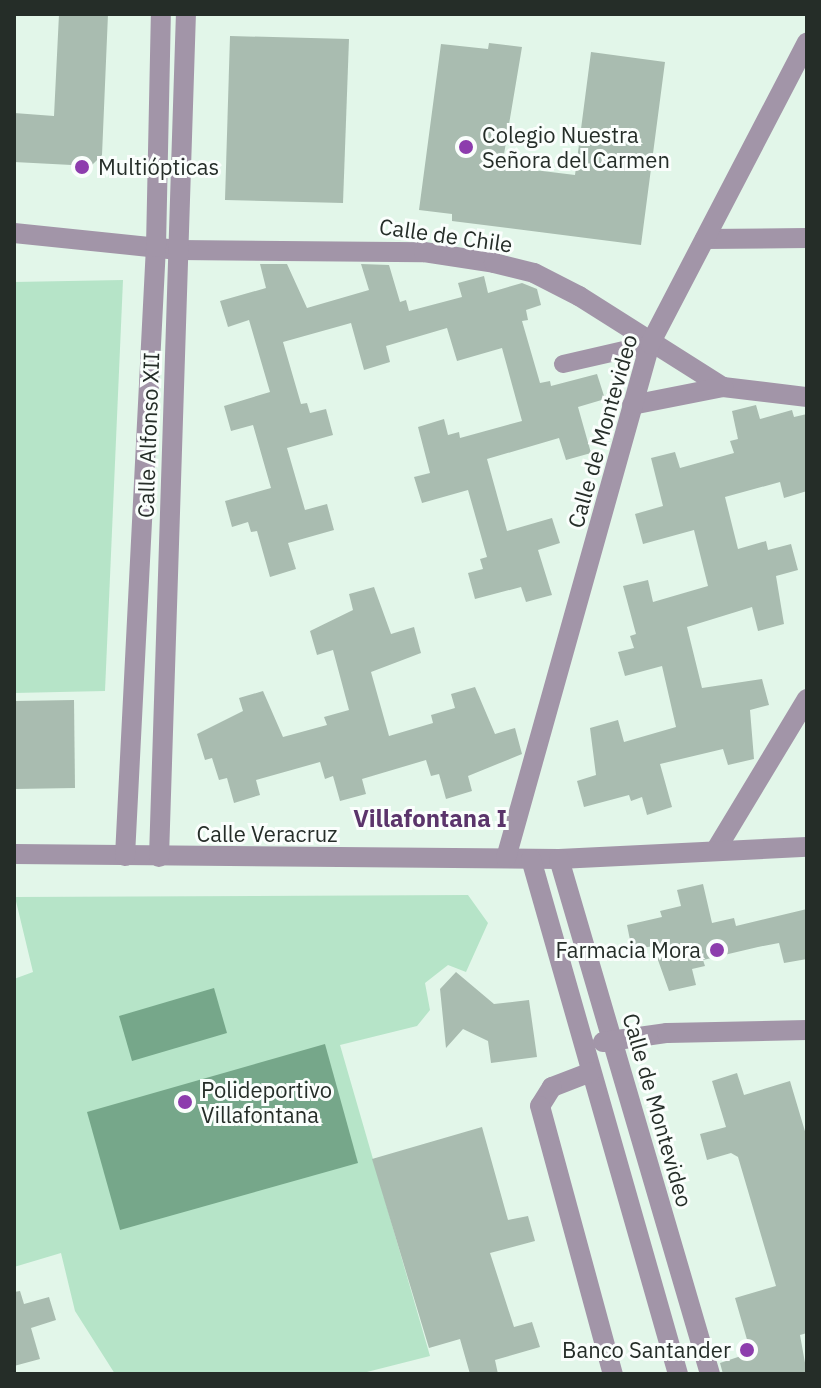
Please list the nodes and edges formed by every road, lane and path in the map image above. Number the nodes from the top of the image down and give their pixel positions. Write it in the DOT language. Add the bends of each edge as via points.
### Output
graph roads {
  1 [pos="161,14"];
  2 [pos="186,14"];
  3 [pos="807,42"];
  4 [pos="14,233"];
  5 [pos="807,238"];
  6 [pos="705,239"];
  7 [pos="156,247"];
  8 [pos="178,250"];
  9 [pos="650,344"];
  10 [pos="563,364"];
  11 [pos="723,387"];
  12 [pos="807,397"];
  13 [pos="632,405"];
  14 [pos="807,699"];
  15 [pos="807,847"];
  16 [pos="717,848"];
  17 [pos="14,854"];
  18 [pos="125,856"];
  19 [pos="159,857"];
  20 [pos="506,858"];
  21 [pos="531,859"];
  22 [pos="559,859"];
  23 [pos="807,1030"];
  24 [pos="613,1040"];
  25 [pos="584,1046"];
  26 [pos="591,1072"];
  27 [pos="613,1374"];
  28 [pos="678,1374"];
  29 [pos="710,1374"];
  1 -- 7 [label="street, Calle Alfonso XII"];
  2 -- 8 [label="street, Calle Alfonso XII"];
  3 -- 6 [label="street, Calle de Montevideo"];
  4 -- 7 [label="street, Calle de Chile"];
  5 -- 6 [label="street"];
  6 -- 9 [label="street, Calle de Montevideo"];
  7 -- 8 [label="street, Calle de Chile"];
  7 -- 18 [label="street, Calle Alfonso XII"];
  8 -- 9 [label="street, Calle de Chile" via="334,247 494,263 534,273 579,296"];
  8 -- 19 [label="street, Calle Alfonso XII"];
  9 -- 10 [label="lane"];
  9 -- 11 [label="street, Calle de Chile"];
  9 -- 13 [label="street, Calle de Montevideo"];
  11 -- 12 [label="street, Calle de Chile"];
  11 -- 13 [label="street, Calle de Chile"];
  13 -- 20 [label="street, Calle de Montevideo"];
  14 -- 16 [label="street"];
  15 -- 16 [label="street, Calle Veracruz"];
  16 -- 22 [label="street, Calle Veracruz"];
  17 -- 18 [label="street, Calle Veracruz"];
  18 -- 19 [label="street, Calle Veracruz"];
  19 -- 20 [label="street, Calle Veracruz"];
  20 -- 21 [label="street, Calle Veracruz"];
  21 -- 22 [label="street, Calle Veracruz"];
  21 -- 25 [label="street"];
  22 -- 24 [label="street, Calle de Montevideo"];
  23 -- 24 [label="street"];
  24 -- 25 [label="street"];
  24 -- 29 [label="street, Calle de Montevideo"];
  25 -- 26 [label="street"];
  26 -- 27 [label="street" via="552,1087 540,1106"];
  26 -- 28 [label="street"];
}
